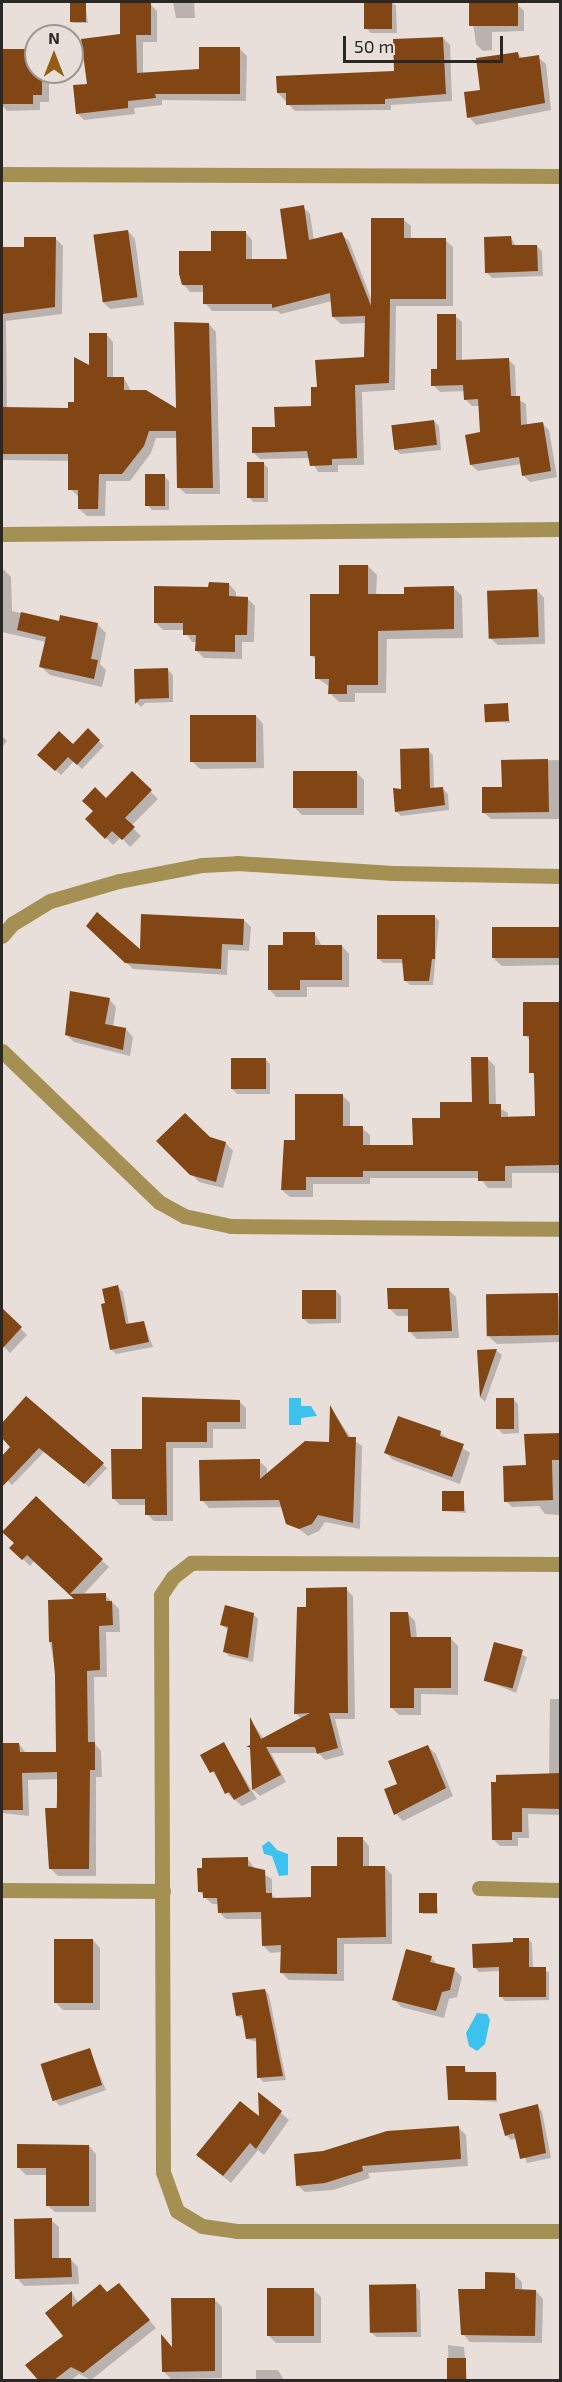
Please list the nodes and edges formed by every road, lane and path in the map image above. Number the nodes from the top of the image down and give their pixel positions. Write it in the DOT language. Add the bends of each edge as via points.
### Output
graph roads {
  1 [pos="2,174"];
  2 [pos="561,176"];
  3 [pos="561,529"];
  4 [pos="2,534"];
  5 [pos="561,876"];
  6 [pos="2,936"];
  7 [pos="2,1051"];
  8 [pos="561,1229"];
  9 [pos="561,1564"];
  10 [pos="479,1888"];
  11 [pos="2,1890"];
  12 [pos="561,1890"];
  13 [pos="163,1891"];
  14 [pos="561,2231"];
  1 -- 2 [label="street"];
  3 -- 4 [label="street"];
  5 -- 6 [label="street" via="393,873 237,863 202,865 119,881 50,901 12,924"];
  7 -- 8 [label="street" via="159,1202 184,1216 231,1226"];
  9 -- 13 [label="street" via="228,1561 191,1563 173,1577 161,1594"];
  10 -- 12 [label="street"];
  11 -- 13 [label="street"];
  13 -- 14 [label="street" via="163,2172 177,2211 202,2226 237,2230"];
}
